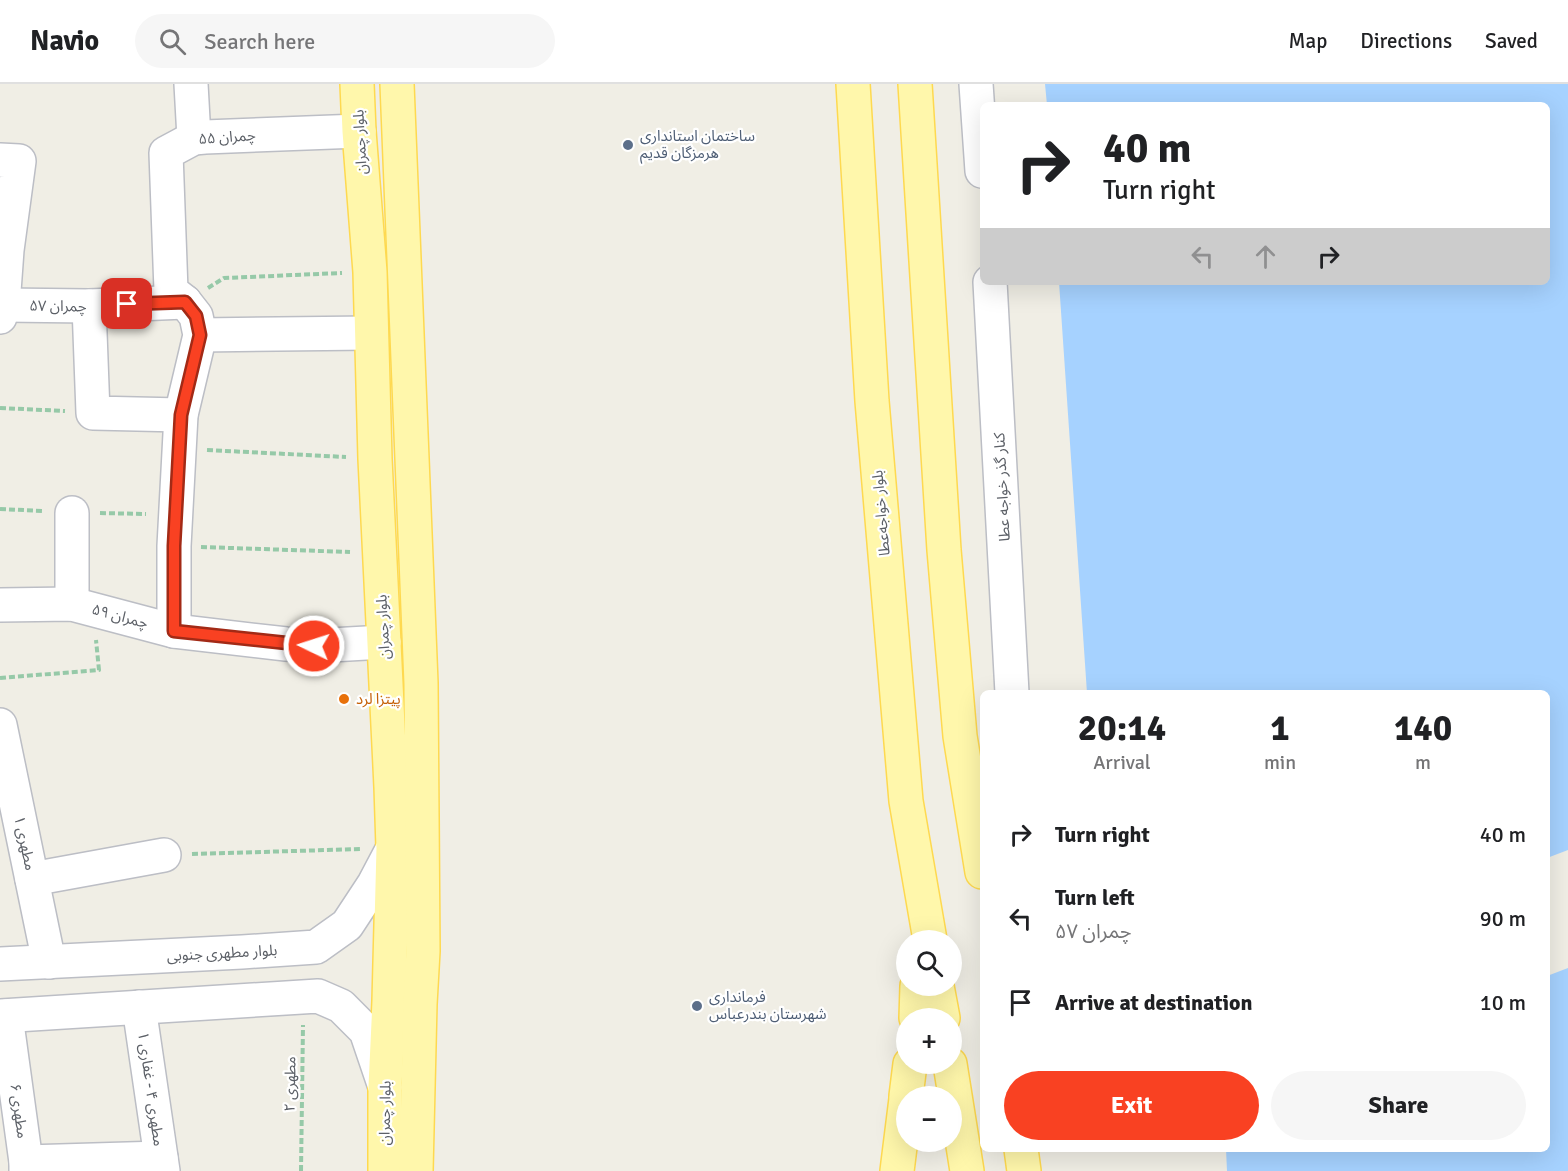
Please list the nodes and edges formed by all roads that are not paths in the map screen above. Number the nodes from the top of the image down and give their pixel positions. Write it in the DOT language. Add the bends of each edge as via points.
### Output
graph roads {
  1 [pos="191,84"];
  2 [pos="357,84"];
  3 [pos="397,84"];
  4 [pos="853,84"];
  5 [pos="915,84"];
  6 [pos="976,84"];
  7 [pos="358,131"];
  8 [pos="194,138"];
  9 [pos="980,142"];
  10 [pos="0,160"];
  11 [pos="4,250"];
  12 [pos="990,285"];
  13 [pos="178,297"];
  14 [pos="88,306"];
  15 [pos="2,311"];
  16 [pos="371,333"];
  17 [pos="200,335"];
  18 [pos="181,415"];
  19 [pos="72,513"];
  20 [pos="0,605"];
  21 [pos="83,607"];
  22 [pos="174,631"];
  23 [pos="384,642"];
  24 [pos="1012,690"];
  25 [pos="0,724"];
  26 [pos="6,786"];
  27 [pos="393,848"];
  28 [pos="164,855"];
  29 [pos="980,860"];
  30 [pos="32,879"];
  31 [pos="922,892"];
  32 [pos="920,930"];
  33 [pos="928,930"];
  34 [pos="316,946"];
  35 [pos="49,962"];
  36 [pos="0,964"];
  37 [pos="311,997"];
  38 [pos="139,1007"];
  39 [pos="3,1016"];
  40 [pos="952,1074"];
  41 [pos="385,1087"];
  42 [pos="899,1152"];
  43 [pos="1022,1152"];
  44 [pos="162,1164"];
  45 [pos="26,1167"];
  46 [pos="385,1171"];
  47 [pos="416,1171"];
  48 [pos="897,1171"];
  49 [pos="967,1171"];
  50 [pos="1024,1171"];
  1 -- 8 [label="street"];
  2 -- 7 [label="main road, بلوار چمران"];
  3 -- 47 [label="main road" via="421,683 423,951"];
  4 -- 31 [label="main road, بلوار خواجه‌عطا" via="876,448 906,801"];
  5 -- 29 [label="main road" via="944,550 960,736"];
  6 -- 9 [label="street"];
  7 -- 8 [label="street, چمران ۵۵"];
  7 -- 16 [label="main road, بلوار چمران"];
  8 -- 13 [label="street, چمران ۵۵" via="166,153"];
  10 -- 11 [label="street" via="19,161"];
  11 -- 15 [label="street"];
  12 -- 24 [label="street, کنار گذر خواجه عطا"];
  13 -- 14 [label="street, چمران ۵۷"];
  13 -- 17 [label="street" via="196,316"];
  14 -- 15 [label="street, چمران ۵۷"];
  14 -- 18 [label="street" via="93,413"];
  16 -- 17 [label="street"];
  16 -- 23 [label="main road, بلوار چمران"];
  17 -- 18 [label="street"];
  18 -- 22 [label="street"];
  19 -- 21 [label="street"];
  20 -- 21 [label="street, چمران ۵۹"];
  21 -- 22 [label="street, چمران ۵۹"];
  22 -- 23 [label="street, چمران ۵۹" via="314,646"];
  23 -- 27 [label="main road, بلوار چمران"];
  25 -- 26 [label="street, مطهری ۱"];
  26 -- 30 [label="street, مطهری ۱"];
  27 -- 34 [label="street, بلوار مطهری جنوبی" via="347,925"];
  27 -- 41 [label="main road, بلوار چمران"];
  28 -- 30 [label="street"];
  30 -- 35 [label="street, مطهری ۱"];
  31 -- 32 [label="main road"];
  31 -- 33 [label="main road, بلوار خواجه‌عطا"];
  34 -- 35 [label="street, بلوار مطهری جنوبی"];
  34 -- 37 [label="street" via="321,958 322,984"];
  35 -- 36 [label="street, بلوار مطهری جنوبی"];
  37 -- 38 [label="street"];
  37 -- 41 [label="street" via="341,1006 366,1031"];
  38 -- 39 [label="street"];
  38 -- 44 [label="street, مطهری ۴ - غفاری ۱"];
  39 -- 45 [label="street, مطهری ۶"];
  40 -- 49 [label="main road"];
  41 -- 46 [label="main road, بلوار چمران"];
  42 -- 48 [label="main road"];
  43 -- 50 [label="main road"];
  44 -- 45 [label="street"];
}
